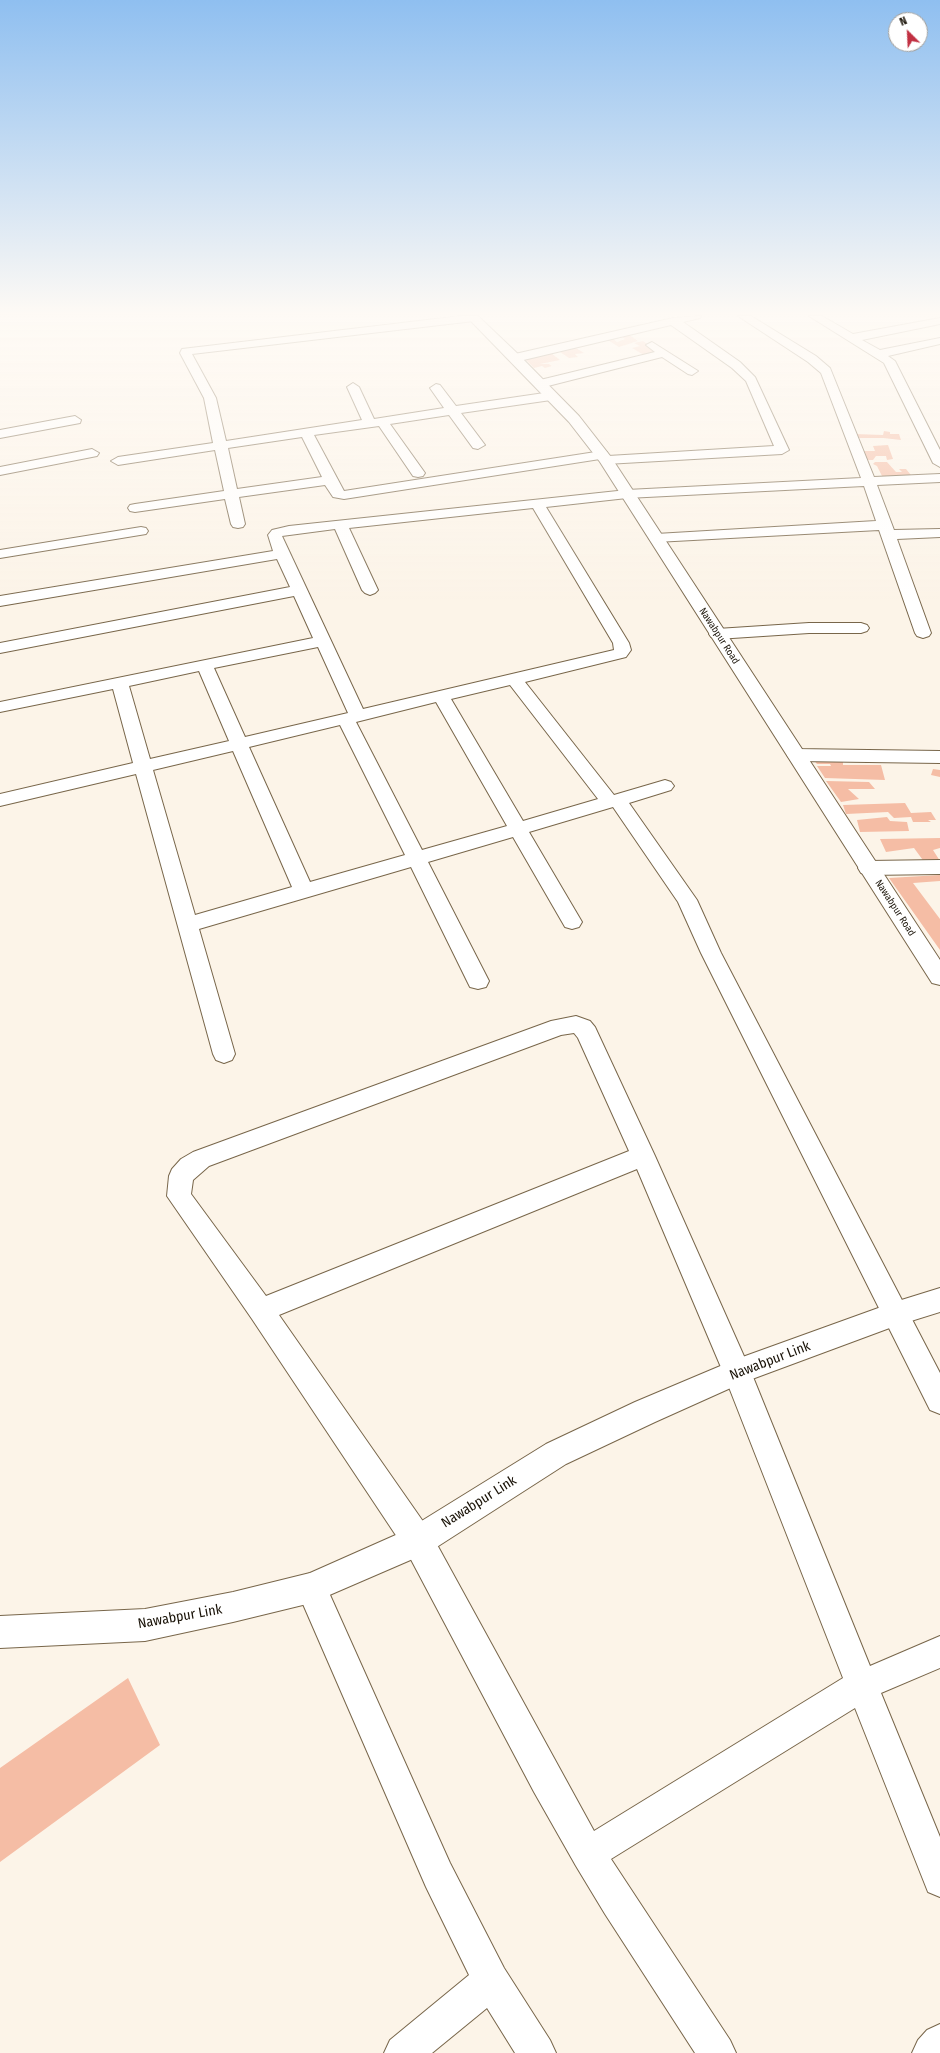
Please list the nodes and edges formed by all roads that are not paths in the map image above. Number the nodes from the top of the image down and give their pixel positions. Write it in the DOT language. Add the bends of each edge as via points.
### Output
graph roads {
  1 [pos="213,412"];
  2 [pos="369,412"];
  3 [pos="446,412"];
  4 [pos="453,412"];
  5 [pos="567,412"];
  6 [pos="765,412"];
  7 [pos="842,412"];
  8 [pos="914,412"];
  9 [pos="75,420"];
  10 [pos="376,422"];
  11 [pos="306,433"];
  12 [pos="0,434"];
  13 [pos="478,445"];
  14 [pos="221,446"];
  15 [pos="92,453"];
  16 [pos="604,458"];
  17 [pos="118,461"];
  18 [pos="940,463"];
  19 [pos="0,471"];
  20 [pos="418,473"];
  21 [pos="940,478"];
  22 [pos="330,480"];
  23 [pos="870,481"];
  24 [pos="627,494"];
  25 [pos="232,496"];
  26 [pos="537,504"];
  27 [pos="135,508"];
  28 [pos="238,524"];
  29 [pos="340,525"];
  30 [pos="887,530"];
  31 [pos="141,531"];
  32 [pos="940,533"];
  33 [pos="656,538"];
  34 [pos="0,554"];
  35 [pos="282,554"];
  36 [pos="299,590"];
  37 [pos="370,590"];
  38 [pos="0,601"];
  39 [pos="861,628"];
  40 [pos="924,633"];
  41 [pos="717,634"];
  42 [pos="323,641"];
  43 [pos="0,648"];
  44 [pos="204,665"];
  45 [pos="514,679"];
  46 [pos="120,683"];
  47 [pos="441,696"];
  48 [pos="0,707"];
  49 [pos="352,717"];
  50 [pos="239,744"];
  51 [pos="796,755"];
  52 [pos="940,757"];
  53 [pos="143,766"];
  54 [pos="665,786"];
  55 [pos="0,800"];
  56 [pos="614,801"];
  57 [pos="518,829"];
  58 [pos="416,858"];
  59 [pos="940,867"];
  60 [pos="868,868"];
  61 [pos="304,891"];
  62 [pos="572,922"];
  63 [pos="187,925"];
  64 [pos="940,977"];
  65 [pos="478,981"];
  66 [pos="224,1054"];
  67 [pos="643,1156"];
  68 [pos="940,1300"];
  69 [pos="261,1310"];
  70 [pos="895,1314"];
  71 [pos="737,1372"];
  72 [pos="940,1401"];
  73 [pos="418,1541"];
  74 [pos="311,1588"];
  75 [pos="0,1632"];
  76 [pos="940,1652"];
  77 [pos="862,1685"];
  78 [pos="588,1854"];
  79 [pos="940,1880"];
  80 [pos="491,1981"];
  81 [pos="940,2043"];
  82 [pos="403,2053"];
  83 [pos="537,2053"];
  84 [pos="717,2053"];
  85 [pos="931,2053"];
  1 -- 14 [label="street"];
  2 -- 10 [label="street"];
  3 -- 10 [label="street"];
  4 -- 13 [label="street"];
  5 -- 16 [label="street, Nawabpur Road"];
  6 -- 16 [label="street" via="782,450"];
  7 -- 23 [label="street"];
  8 -- 18 [label="street"];
  9 -- 12 [label="street"];
  10 -- 11 [label="street"];
  10 -- 20 [label="street"];
  11 -- 14 [label="street"];
  11 -- 22 [label="street"];
  14 -- 17 [label="street"];
  14 -- 25 [label="street"];
  15 -- 19 [label="street"];
  16 -- 22 [label="street" via="344,495 338,494"];
  16 -- 24 [label="street, Nawabpur Road"];
  21 -- 23 [label="street"];
  22 -- 25 [label="street"];
  23 -- 24 [label="street"];
  23 -- 30 [label="street"];
  24 -- 26 [label="street"];
  24 -- 33 [label="street, Nawabpur Road"];
  25 -- 27 [label="street"];
  25 -- 28 [label="street"];
  26 -- 29 [label="street"];
  26 -- 45 [label="street" via="623,650 620,654"];
  29 -- 35 [label="street" via="289,530 277,534 275,539"];
  29 -- 37 [label="street"];
  30 -- 32 [label="street"];
  30 -- 33 [label="street"];
  30 -- 40 [label="street"];
  31 -- 34 [label="street"];
  33 -- 41 [label="street, Nawabpur Road"];
  35 -- 36 [label="street"];
  35 -- 38 [label="street"];
  36 -- 42 [label="street"];
  36 -- 43 [label="street"];
  39 -- 41 [label="street" via="809,628"];
  41 -- 51 [label="street, Nawabpur Road"];
  42 -- 44 [label="street"];
  42 -- 49 [label="street"];
  44 -- 46 [label="street"];
  44 -- 50 [label="street"];
  45 -- 47 [label="street"];
  45 -- 56 [label="street"];
  46 -- 48 [label="street"];
  46 -- 53 [label="street"];
  47 -- 49 [label="street"];
  47 -- 57 [label="street"];
  49 -- 50 [label="street"];
  49 -- 58 [label="street"];
  50 -- 53 [label="street"];
  50 -- 61 [label="street"];
  51 -- 52 [label="street"];
  51 -- 60 [label="street, Nawabpur Road"];
  53 -- 55 [label="street"];
  53 -- 63 [label="street"];
  54 -- 56 [label="street"];
  56 -- 57 [label="street"];
  56 -- 70 [label="street" via="687,900 710,953"];
  57 -- 58 [label="street"];
  57 -- 62 [label="street"];
  58 -- 61 [label="street"];
  58 -- 65 [label="street"];
  59 -- 60 [label="street"];
  60 -- 64 [label="street, Nawabpur Road"];
  61 -- 63 [label="street"];
  63 -- 66 [label="street"];
  67 -- 69 [label="street"];
  67 -- 69 [label="street" via="587,1033 576,1024 559,1027 201,1159 180,1176 179,1196"];
  67 -- 71 [label="street"];
  68 -- 70 [label="street, Nawabpur Link"];
  69 -- 73 [label="street"];
  70 -- 71 [label="street, Nawabpur Link"];
  70 -- 72 [label="street"];
  71 -- 73 [label="street, Nawabpur Link" via="556,1454"];
  71 -- 77 [label="street"];
  73 -- 74 [label="street, Nawabpur Link"];
  73 -- 78 [label="street"];
  74 -- 75 [label="street, Nawabpur Link" via="145,1625"];
  74 -- 80 [label="street" via="438,1875"];
  76 -- 77 [label="street"];
  77 -- 78 [label="street"];
  77 -- 79 [label="street"];
  78 -- 84 [label="street"];
  80 -- 82 [label="street"];
  80 -- 83 [label="street"];
  81 -- 85 [label="street"];
}
